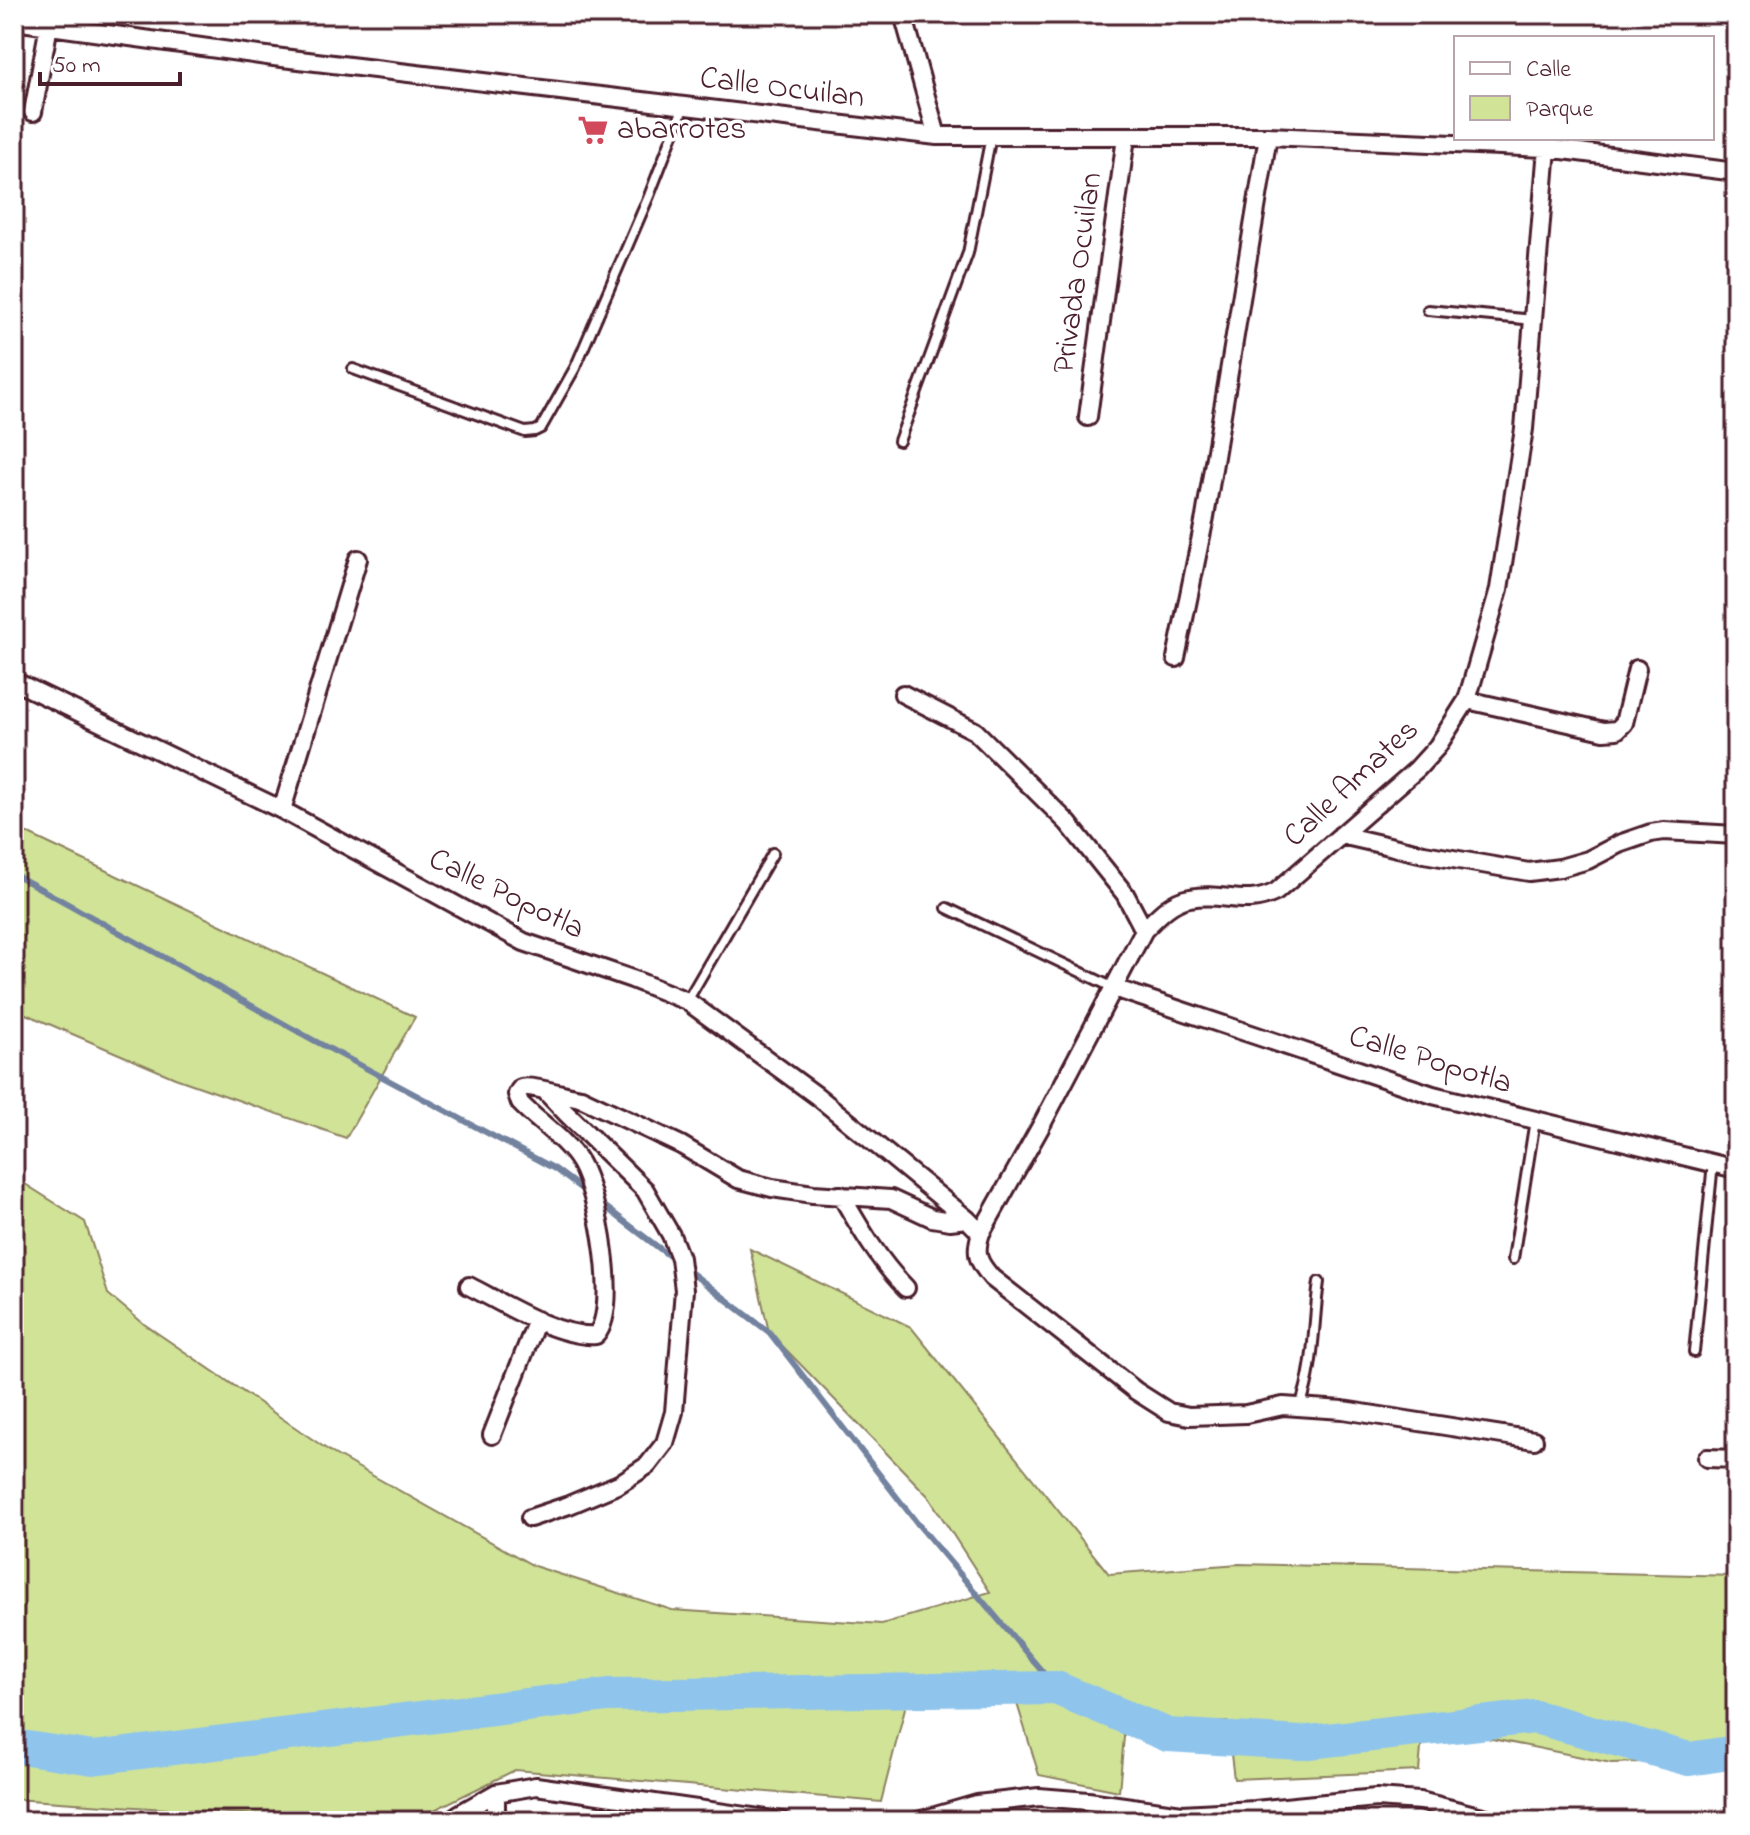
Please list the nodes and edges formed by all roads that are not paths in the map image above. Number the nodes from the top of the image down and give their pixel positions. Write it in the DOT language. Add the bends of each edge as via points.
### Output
graph roads {
  1 [pos="903,14"];
  2 [pos="14,21"];
  3 [pos="49,25"];
  4 [pos="684,105"];
  5 [pos="33,112"];
  6 [pos="937,136"];
  7 [pos="991,136"];
  8 [pos="1268,136"];
  9 [pos="1126,137"];
  10 [pos="1547,148"];
  11 [pos="1736,172"];
  12 [pos="1428,310"];
  13 [pos="1534,320"];
  14 [pos="353,369"];
  15 [pos="1088,417"];
  16 [pos="899,441"];
  17 [pos="358,559"];
  18 [pos="1176,658"];
  19 [pos="1637,669"];
  20 [pos="14,681"];
  21 [pos="903,694"];
  22 [pos="1467,700"];
  23 [pos="282,810"];
  24 [pos="1341,835"];
  25 [pos="1736,835"];
  26 [pos="773,853"];
  27 [pos="947,908"];
  28 [pos="1144,930"];
  29 [pos="1114,988"];
  30 [pos="687,1001"];
  31 [pos="546,1091"];
  32 [pos="1535,1120"];
  33 [pos="1713,1163"];
  34 [pos="1736,1169"];
  35 [pos="841,1195"];
  36 [pos="967,1219"];
  37 [pos="981,1233"];
  38 [pos="1513,1259"];
  39 [pos="1319,1282"];
  40 [pos="469,1286"];
  41 [pos="906,1288"];
  42 [pos="537,1320"];
  43 [pos="1694,1352"];
  44 [pos="1300,1407"];
  45 [pos="492,1435"];
  46 [pos="1534,1440"];
  47 [pos="1707,1458"];
  48 [pos="1736,1459"];
  49 [pos="530,1518"];
  50 [pos="496,1793"];
  51 [pos="944,1818"];
  52 [pos="450,1821"];
  53 [pos="496,1821"];
  54 [pos="781,1821"];
  55 [pos="918,1821"];
  56 [pos="1498,1821"];
  1 -- 6 [label="street"];
  2 -- 3 [label="street, Calle Ocuilan"];
  3 -- 4 [label="street, Calle Ocuilan"];
  3 -- 5 [label="street"];
  4 -- 6 [label="street, Calle Ocuilan"];
  4 -- 14 [label="lane" via="575,368 541,428 525,432"];
  6 -- 7 [label="street, Calle Ocuilan"];
  7 -- 9 [label="street, Calle Ocuilan"];
  7 -- 16 [label="lane" via="968,253"];
  8 -- 9 [label="street, Calle Ocuilan"];
  8 -- 10 [label="street, Calle Ocuilan"];
  8 -- 18 [label="street" via="1205,517"];
  9 -- 15 [label="street, Privada Ocuilan"];
  10 -- 11 [label="street, Calle Ocuilan"];
  10 -- 13 [label="street, Calle Amates"];
  12 -- 13 [label="lane"];
  13 -- 22 [label="street, Calle Amates" via="1524,429 1499,589"];
  17 -- 23 [label="street"];
  19 -- 22 [label="street" via="1624,723 1617,730"];
  20 -- 23 [label="street, Calle Popotla"];
  21 -- 28 [label="street" via="975,731 1068,823 1125,894"];
  22 -- 24 [label="street, Calle Amates" via="1417,769"];
  23 -- 30 [label="street, Calle Popotla" via="524,942"];
  24 -- 25 [label="street" via="1529,872 1588,860 1651,833"];
  24 -- 28 [label="street, Calle Amates" via="1264,898 1188,898"];
  26 -- 30 [label="lane"];
  27 -- 29 [label="lane"];
  28 -- 29 [label="street, Calle Amates"];
  29 -- 32 [label="street, Calle Popotla" via="1433,1095"];
  29 -- 37 [label="street, Calle Amates"];
  30 -- 36 [label="street, Calle Popotla" via="817,1096"];
  31 -- 35 [label="street" via="581,1098 681,1145 738,1179"];
  31 -- 42 [label="street" via="525,1087 517,1097 581,1165 602,1238 606,1310 596,1335 577,1335"];
  31 -- 49 [label="street" via="645,1190 680,1258 684,1290 674,1412 665,1443 648,1465 619,1484"];
  32 -- 33 [label="street, Calle Popotla"];
  32 -- 38 [label="lane"];
  33 -- 34 [label="street, Calle Popotla"];
  33 -- 43 [label="lane"];
  35 -- 36 [label="street" via="891,1199 932,1218"];
  35 -- 41 [label="street" via="864,1235"];
  36 -- 37 [label="street, Calle Popotla"];
  37 -- 44 [label="street" via="977,1253 992,1278 1169,1412 1246,1414"];
  39 -- 44 [label="lane"];
  40 -- 42 [label="street"];
  42 -- 45 [label="street"];
  44 -- 46 [label="street"];
  47 -- 48 [label="street"];
  50 -- 52 [label="street"];
  50 -- 53 [label="street"];
  50 -- 54 [label="street" via="536,1786"];
  51 -- 55 [label="street"];
  51 -- 56 [label="street" via="977,1804 1039,1797 1182,1814 1376,1798 1420,1801"];
}
